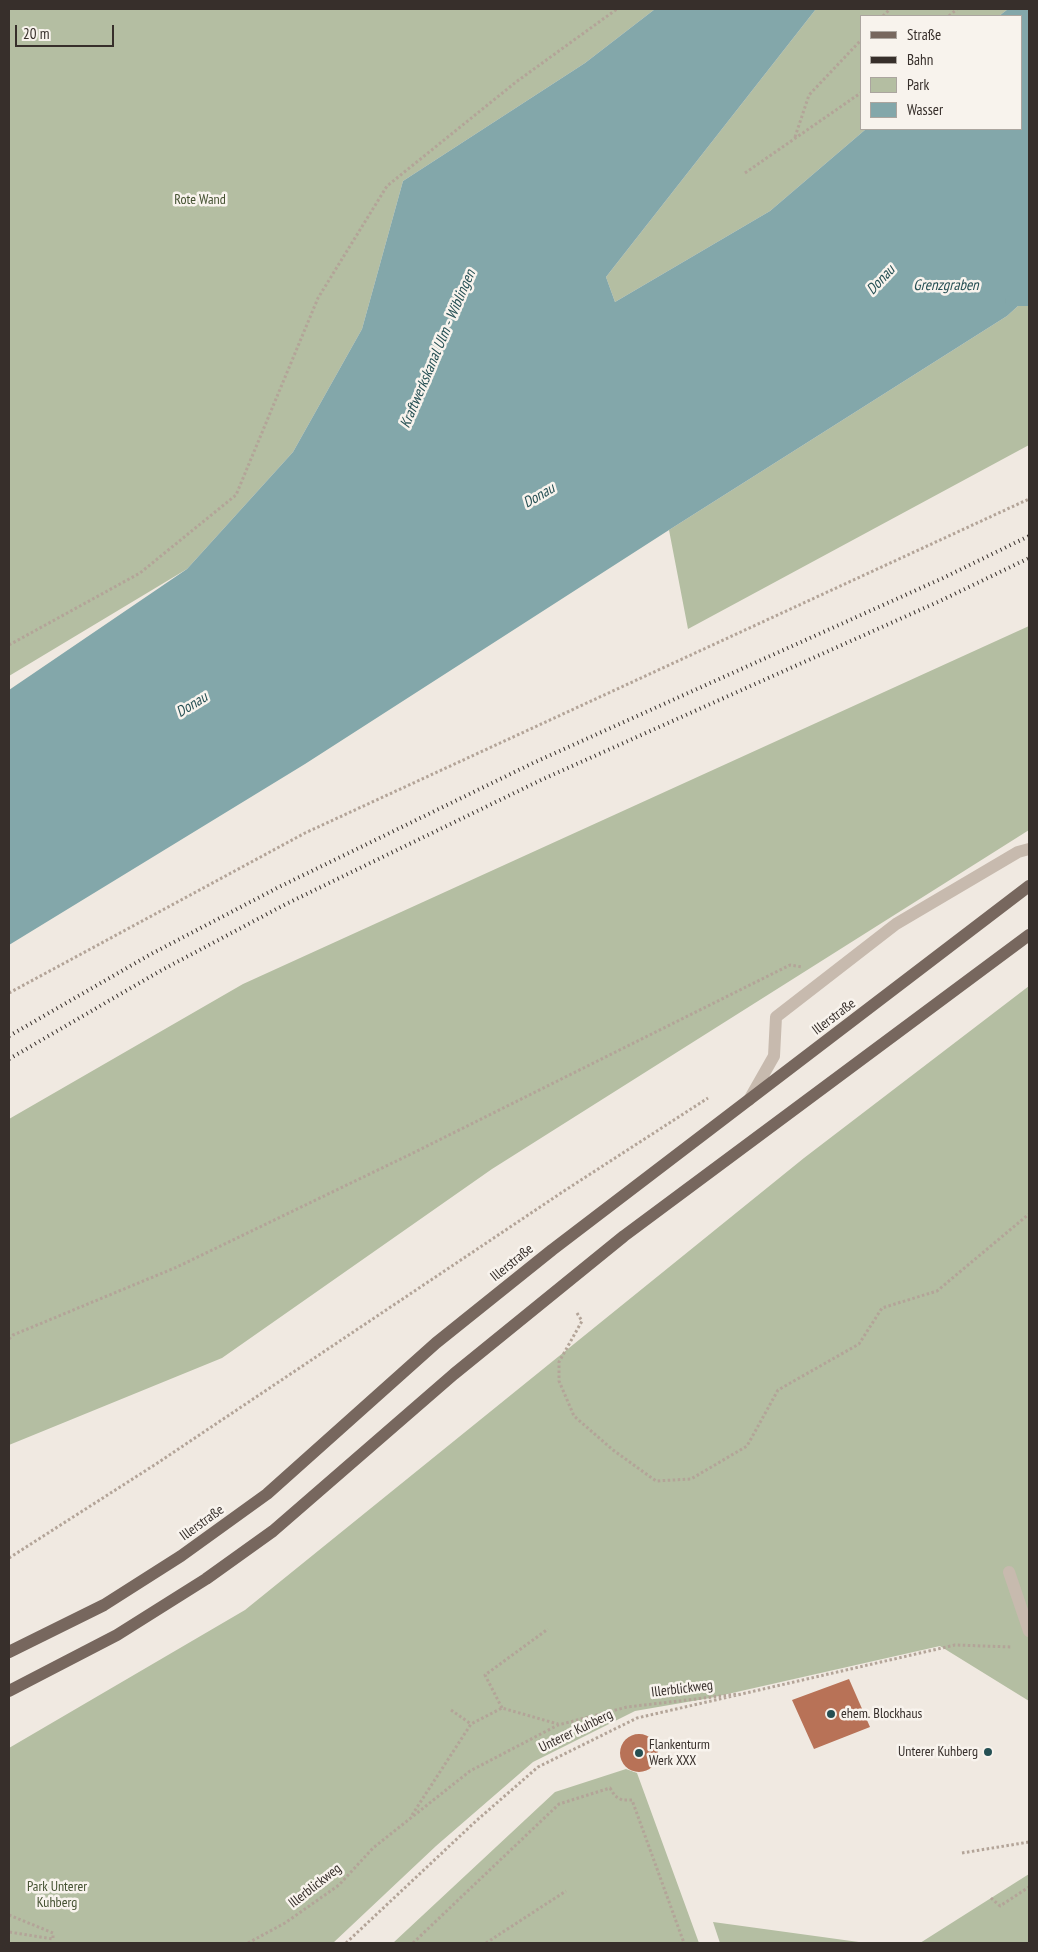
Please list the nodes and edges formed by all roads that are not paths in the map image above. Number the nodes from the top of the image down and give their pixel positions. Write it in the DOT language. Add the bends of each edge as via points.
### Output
graph roads {
  1 [pos="1029,849"];
  2 [pos="1029,886"];
  3 [pos="1029,935"];
  4 [pos="748,1101"];
  5 [pos="1009,1572"];
  6 [pos="1029,1631"];
  7 [pos="9,1652"];
  8 [pos="9,1691"];
  1 -- 4 [label="lane" via="1018,852 896,924 776,1017 774,1056"];
  2 -- 4 [label="main road, Illerstraße"];
  3 -- 8 [label="main road" via="624,1236 454,1374 273,1531 206,1579 117,1634"];
  4 -- 7 [label="main road, Illerstraße" via="436,1343 266,1494 181,1556 104,1605"];
  5 -- 6 [label="lane"];
}
